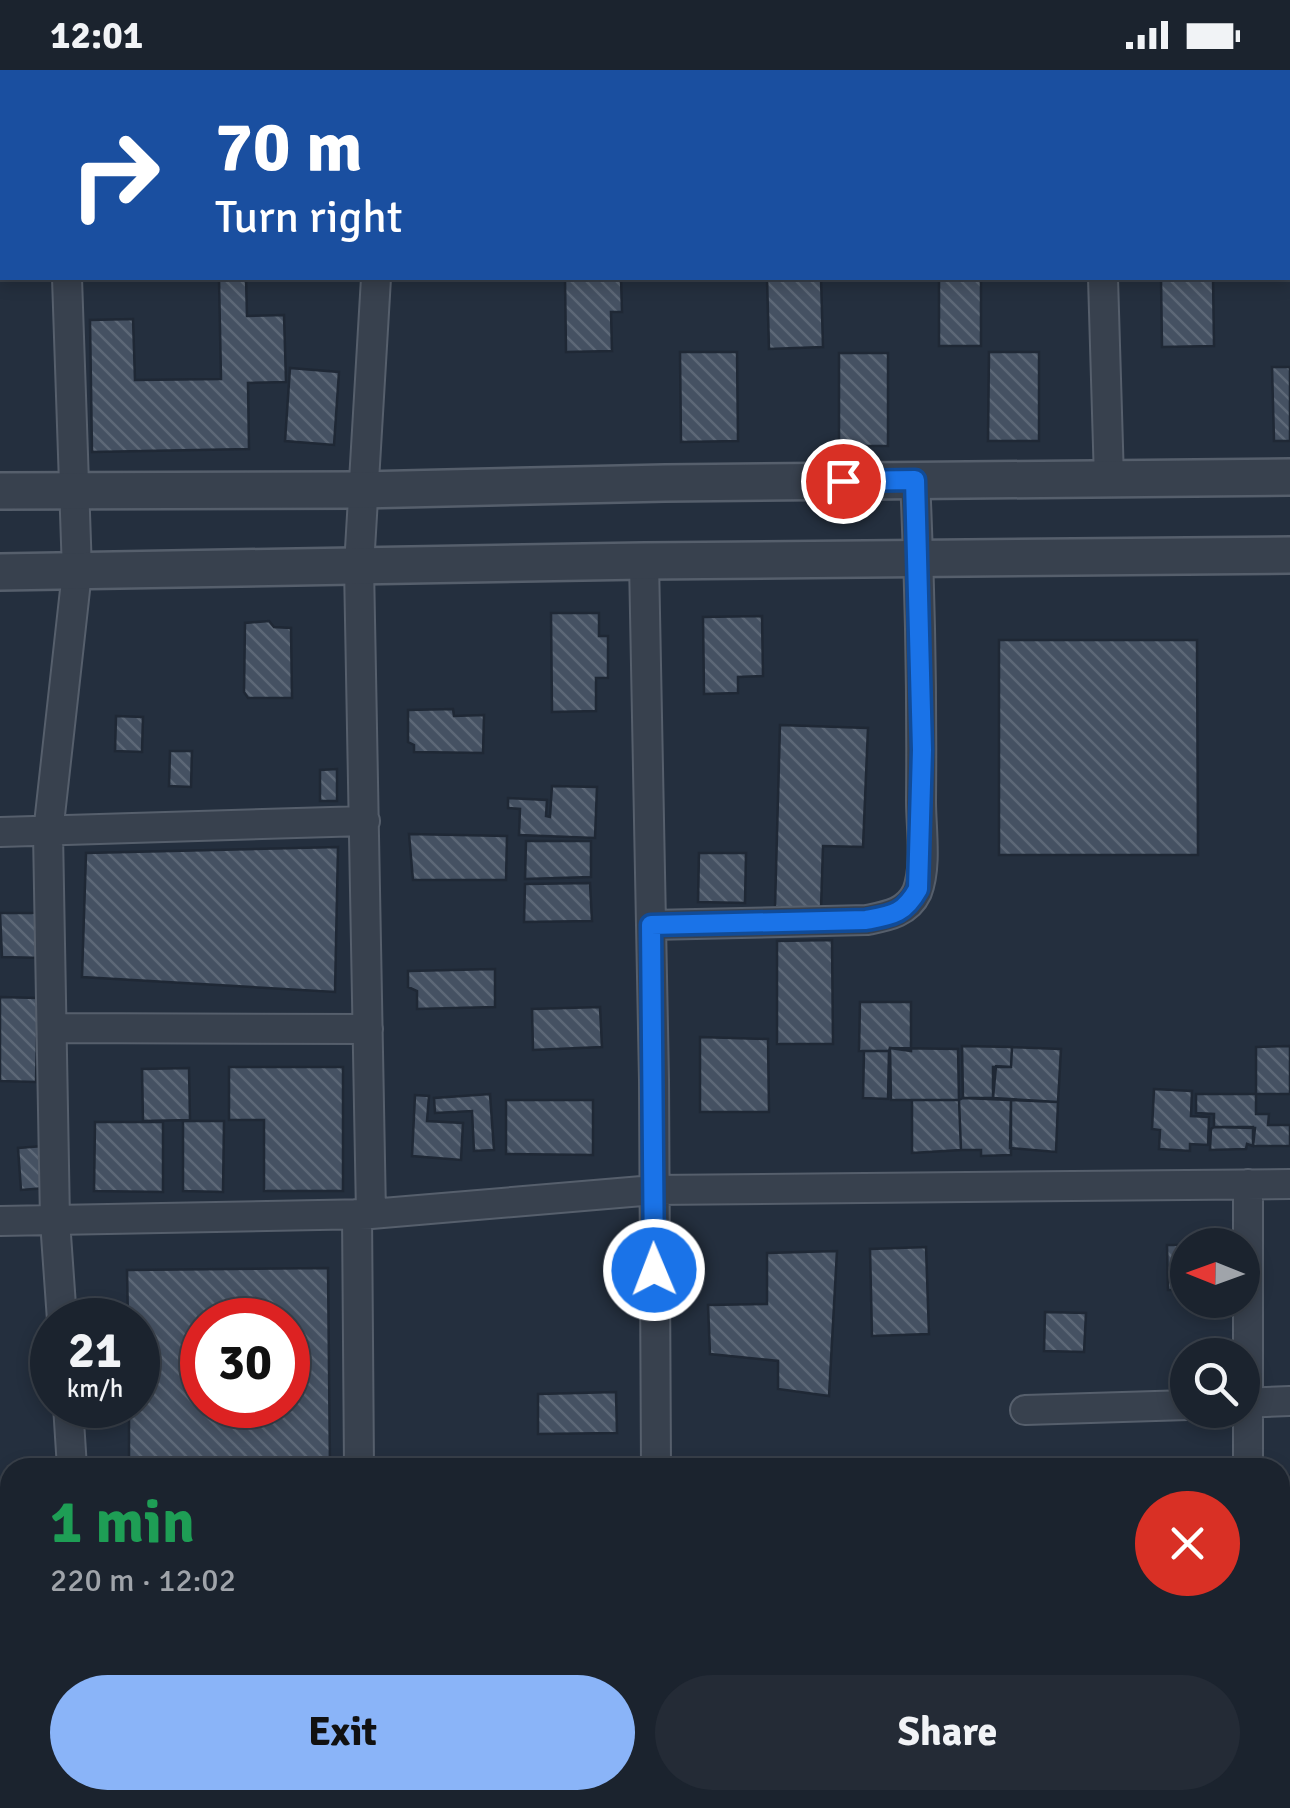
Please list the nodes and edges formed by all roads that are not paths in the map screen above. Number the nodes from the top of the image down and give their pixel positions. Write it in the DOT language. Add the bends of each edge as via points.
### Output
graph roads {
  1 [pos="68,280"];
  2 [pos="376,280"];
  3 [pos="1102,280"];
  4 [pos="1290,477"];
  5 [pos="915,480"];
  6 [pos="1109,480"];
  7 [pos="75,490"];
  8 [pos="362,490"];
  9 [pos="0,491"];
  10 [pos="1290,555"];
  11 [pos="918,557"];
  12 [pos="644,561"];
  13 [pos="359,566"];
  14 [pos="0,572"];
  15 [pos="77,572"];
  16 [pos="365,821"];
  17 [pos="0,832"];
  18 [pos="48,833"];
  19 [pos="651,925"];
  20 [pos="52,1028"];
  21 [pos="368,1029"];
  22 [pos="1248,1184"];
  23 [pos="1290,1184"];
  24 [pos="654,1190"];
  25 [pos="364,1214"];
  26 [pos="0,1221"];
  27 [pos="56,1221"];
  28 [pos="61,1298"];
  29 [pos="1246,1338"];
  30 [pos="1290,1402"];
  31 [pos="1260,1403"];
  32 [pos="1170,1406"];
  33 [pos="1024,1410"];
  34 [pos="69,1428"];
  35 [pos="1246,1428"];
  36 [pos="71,1458"];
  37 [pos="359,1458"];
  38 [pos="656,1458"];
  39 [pos="1248,1458"];
  1 -- 7 [label="street"];
  2 -- 8 [label="street"];
  3 -- 6 [label="street"];
  4 -- 6 [label="street"];
  5 -- 6 [label="street"];
  5 -- 8 [label="street"];
  5 -- 11 [label="street"];
  7 -- 8 [label="street"];
  7 -- 9 [label="street"];
  7 -- 15 [label="street"];
  8 -- 13 [label="street"];
  10 -- 11 [label="street"];
  11 -- 12 [label="street"];
  11 -- 19 [label="street" via="921,862 908,906 866,920"];
  12 -- 13 [label="street"];
  12 -- 19 [label="street"];
  13 -- 15 [label="street"];
  13 -- 16 [label="street"];
  14 -- 15 [label="street"];
  15 -- 18 [label="street"];
  16 -- 18 [label="street"];
  16 -- 21 [label="street"];
  17 -- 18 [label="street"];
  18 -- 20 [label="street"];
  19 -- 24 [label="street"];
  20 -- 21 [label="street"];
  20 -- 27 [label="street"];
  21 -- 25 [label="street"];
  22 -- 23 [label="street"];
  22 -- 24 [label="street"];
  22 -- 29 [label="street"];
  24 -- 25 [label="street"];
  24 -- 38 [label="street"];
  25 -- 27 [label="street"];
  25 -- 37 [label="street"];
  26 -- 27 [label="street"];
  27 -- 28 [label="street"];
  30 -- 31 [label="street"];
  32 -- 33 [label="street"];
  34 -- 36 [label="street"];
  35 -- 39 [label="street"];
}
